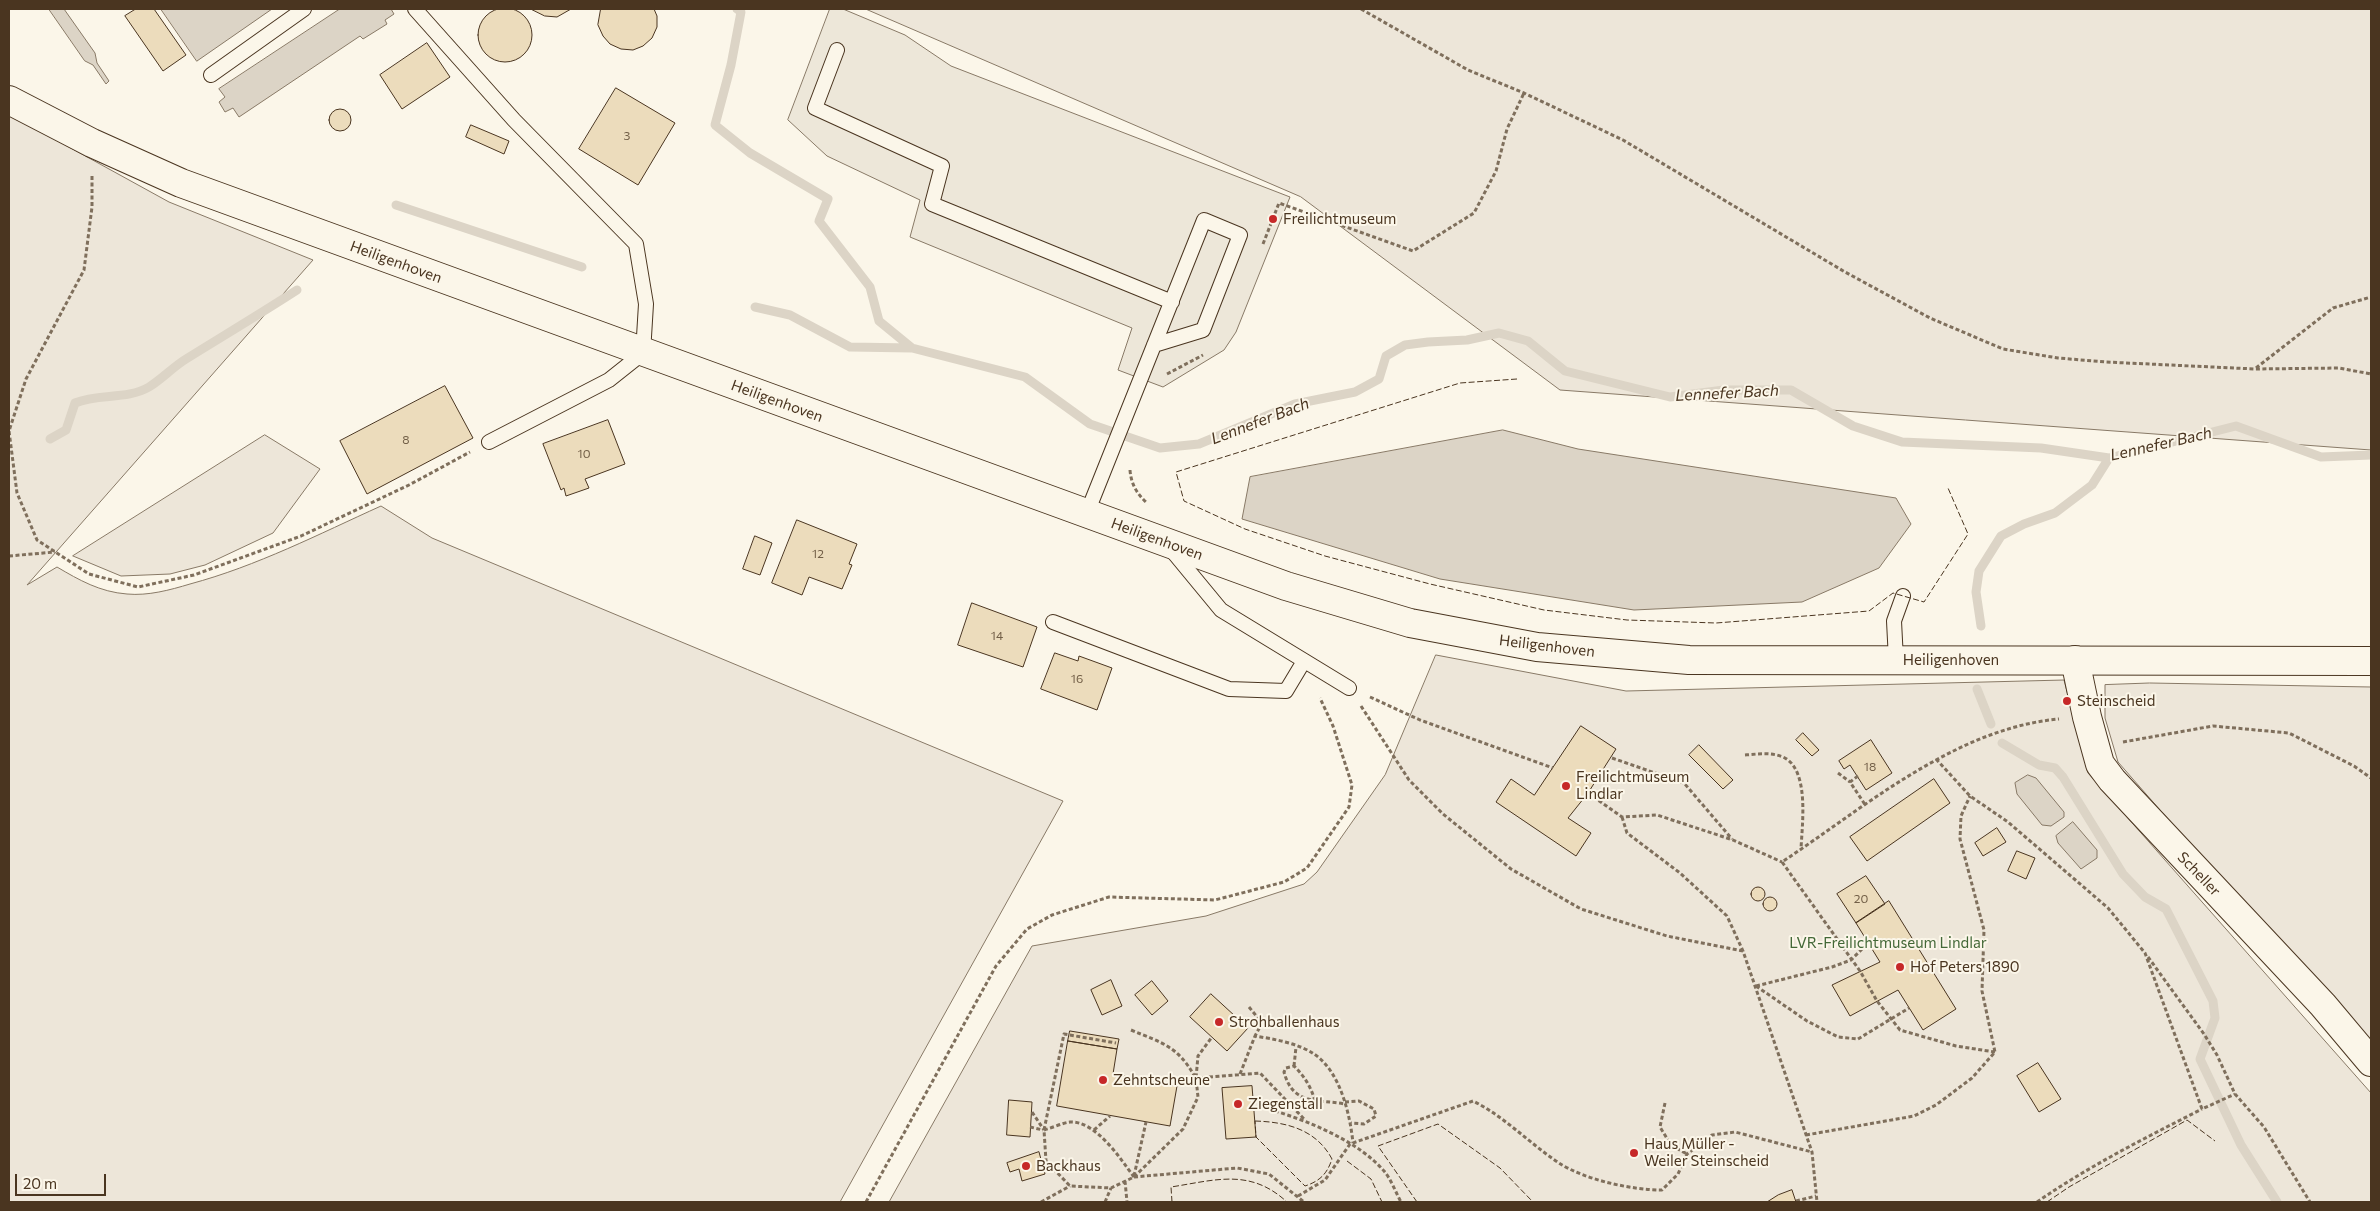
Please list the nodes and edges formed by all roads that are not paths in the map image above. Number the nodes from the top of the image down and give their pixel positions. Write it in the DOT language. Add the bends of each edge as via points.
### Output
graph roads {
  1 [pos="304,9"];
  2 [pos="414,9"];
  3 [pos="837,50"];
  4 [pos="211,75"];
  5 [pos="9,100"];
  6 [pos="1172,302"];
  7 [pos="1154,345"];
  8 [pos="644,353"];
  9 [pos="489,442"];
  10 [pos="1086,513"];
  11 [pos="1166,542"];
  12 [pos="1903,596"];
  13 [pos="1053,622"];
  14 [pos="1896,660"];
  15 [pos="2075,660"];
  16 [pos="2371,661"];
  17 [pos="1304,662"];
  18 [pos="1349,688"];
  19 [pos="2371,1062"];
  1 -- 4 [label="lane"];
  2 -- 8 [label="lane" via="514,120 636,244 646,304"];
  3 -- 6 [label="lane" via="815,108 942,166 932,204"];
  5 -- 8 [label="main road, Heiligenhoven" via="180,182"];
  6 -- 7 [label="lane"];
  6 -- 7 [label="lane" via="1204,220 1240,235 1203,330"];
  7 -- 10 [label="lane"];
  8 -- 9 [label="lane" via="609,380"];
  8 -- 10 [label="main road, Heiligenhoven"];
  10 -- 11 [label="main road, Heiligenhoven"];
  11 -- 14 [label="main road, Heiligenhoven" via="1286,586 1410,623 1537,647 1689,660"];
  11 -- 17 [label="lane" via="1221,610"];
  12 -- 14 [label="lane" via="1894,621"];
  13 -- 17 [label="lane" via="1229,689 1286,691"];
  14 -- 15 [label="main road, Heiligenhoven"];
  15 -- 16 [label="main road, Heiligenhoven"];
  15 -- 19 [label="main road, Scheller" via="2100,764"];
  17 -- 18 [label="lane"];
}
